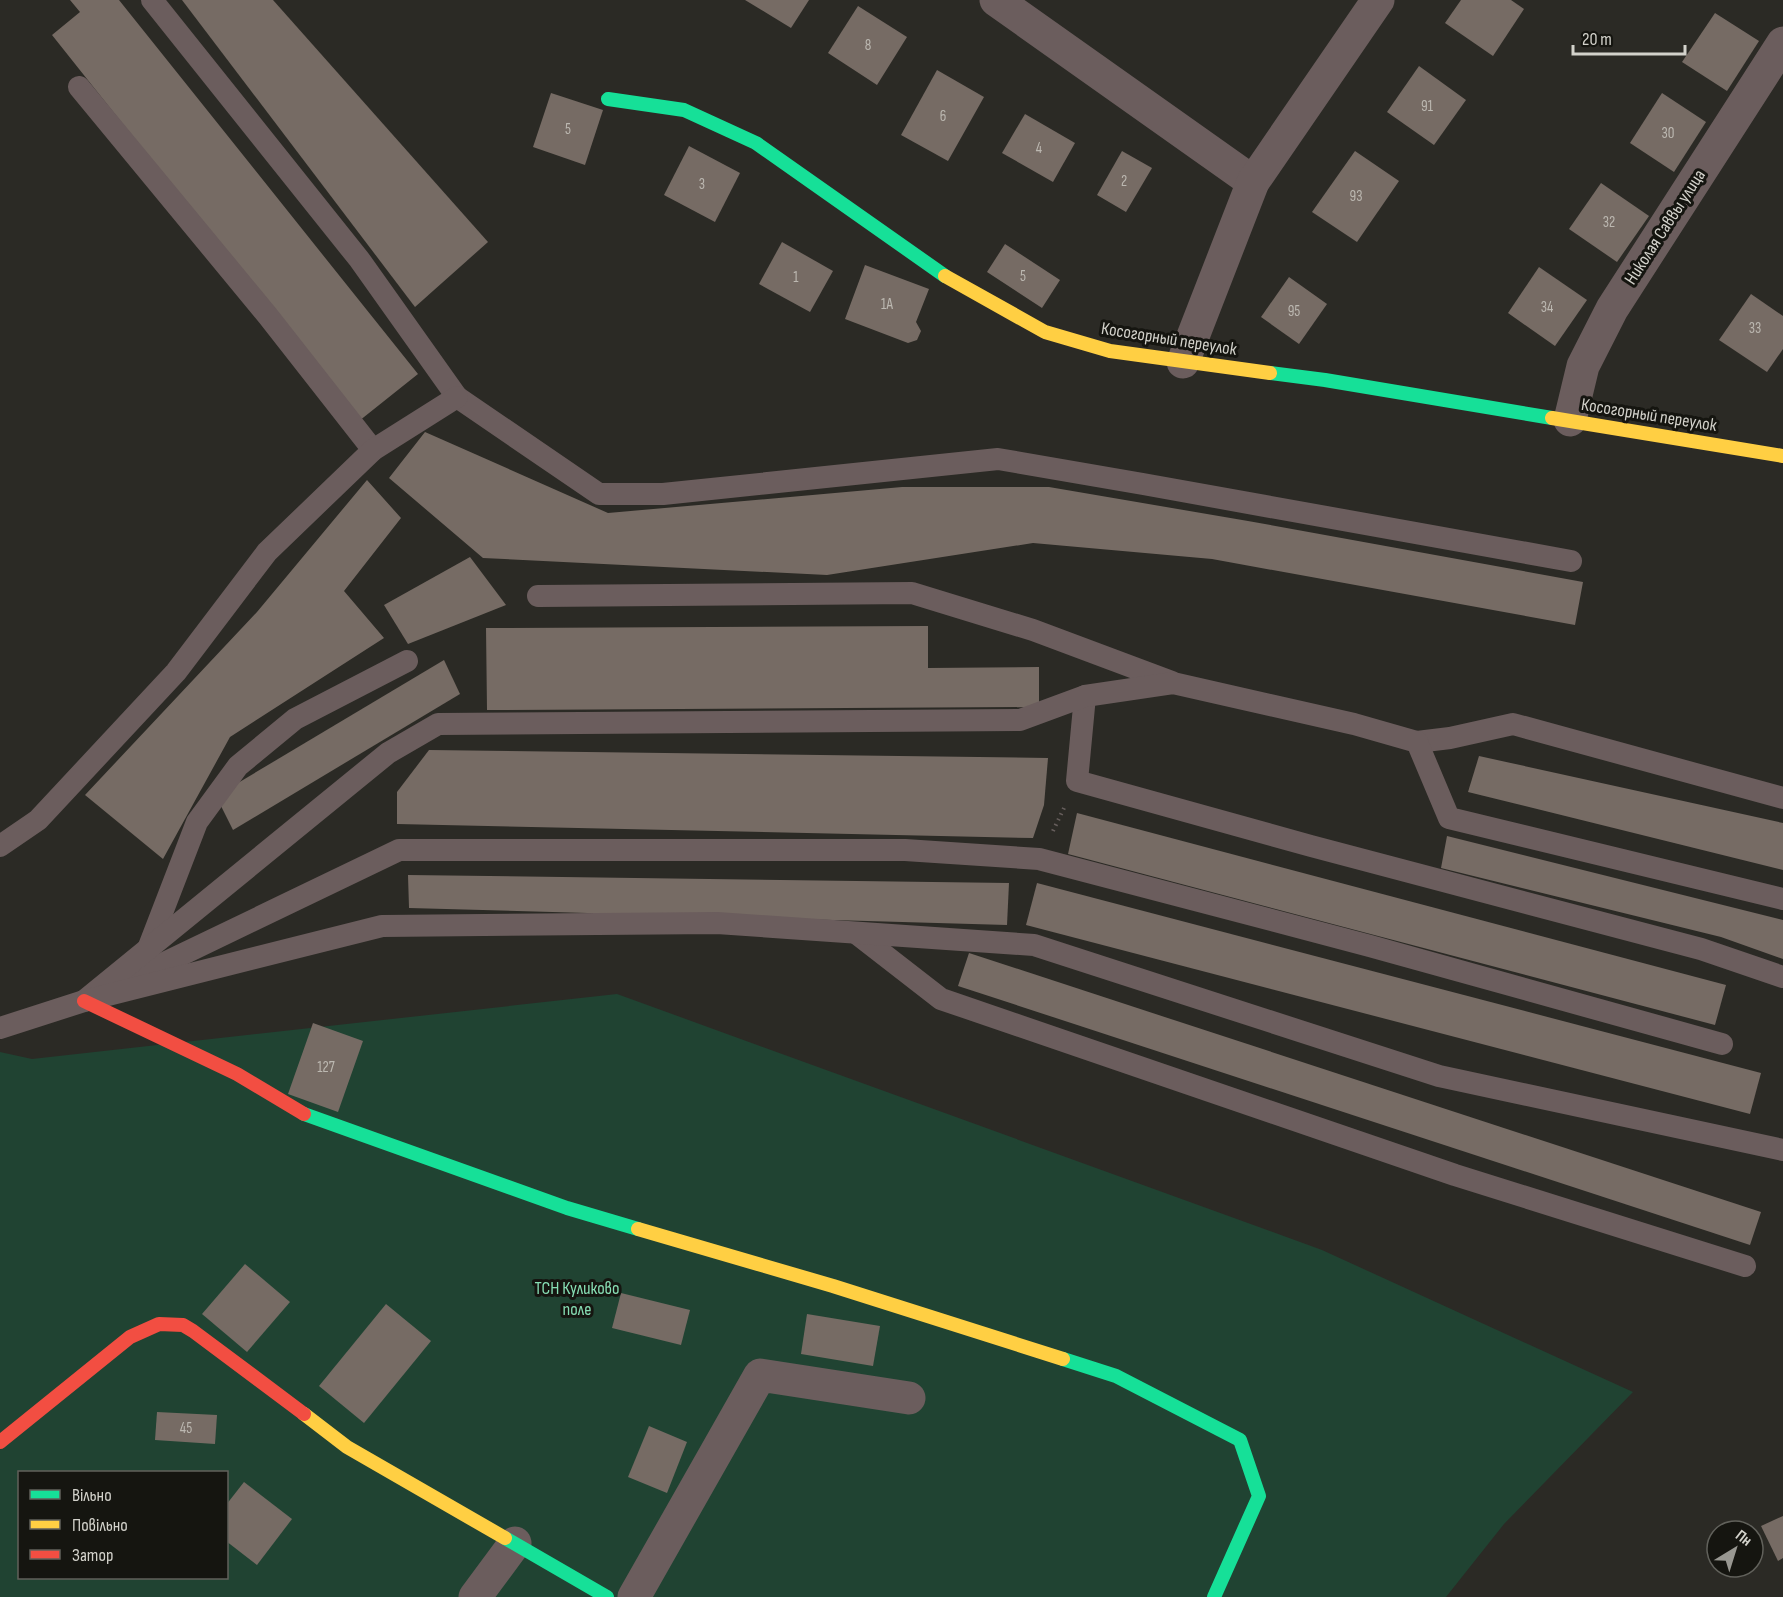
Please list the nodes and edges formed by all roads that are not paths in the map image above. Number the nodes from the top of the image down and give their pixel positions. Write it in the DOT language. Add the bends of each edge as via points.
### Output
graph roads {
  1 [pos="153,0"];
  2 [pos="996,0"];
  3 [pos="1378,0"];
  4 [pos="1783,43"];
  5 [pos="79,87"];
  6 [pos="608,99"];
  7 [pos="1252,182"];
  8 [pos="1183,362"];
  9 [pos="457,397"];
  10 [pos="1570,420"];
  11 [pos="373,450"];
  12 [pos="1783,456"];
  13 [pos="1571,561"];
  14 [pos="538,596"];
  15 [pos="407,661"];
  16 [pos="1173,682"];
  17 [pos="1085,696"];
  18 [pos="1417,742"];
  19 [pos="1783,798"];
  20 [pos="0,846"];
  21 [pos="1783,899"];
  22 [pos="856,933"];
  23 [pos="147,950"];
  24 [pos="1783,977"];
  25 [pos="84,1001"];
  26 [pos="0,1028"];
  27 [pos="1722,1044"];
  28 [pos="1783,1150"];
  29 [pos="1745,1266"];
  30 [pos="909,1398"];
  31 [pos="0,1442"];
  32 [pos="515,1543"];
  33 [pos="475,1597"];
  34 [pos="607,1597"];
  35 [pos="633,1597"];
  36 [pos="1214,1597"];
  1 -- 9 [label="lane" via="359,259"];
  2 -- 7 [label="street"];
  3 -- 7 [label="street"];
  4 -- 10 [label="street, Николая Саввы улица" via="1612,309 1583,366"];
  5 -- 11 [label="lane"];
  6 -- 8 [label="street, Косогорный переулок" via="684,110 756,143 955,283 1045,332 1110,351"];
  7 -- 8 [label="street"];
  8 -- 10 [label="street, Косогорный переулок" via="1326,380"];
  9 -- 11 [label="lane"];
  9 -- 13 [label="lane" via="599,494 663,495 998,459"];
  10 -- 12 [label="street, Косогорный переулок"];
  11 -- 20 [label="lane" via="267,552 176,672 38,820"];
  14 -- 16 [label="lane" via="912,593 1033,630"];
  15 -- 23 [label="lane" via="295,719 238,766 197,822"];
  16 -- 17 [label="lane"];
  16 -- 18 [label="lane"];
  17 -- 23 [label="lane" via="1020,720 438,724 388,753"];
  17 -- 24 [label="lane" via="1077,781 1701,949"];
  18 -- 19 [label="lane" via="1513,724"];
  18 -- 21 [label="lane" via="1449,818"];
  22 -- 25 [label="lane" via="717,923 382,926"];
  22 -- 28 [label="lane" via="1034,945 1439,1076"];
  22 -- 29 [label="lane" via="941,999 1455,1175"];
  23 -- 25 [label="lane"];
  25 -- 26 [label="lane"];
  25 -- 27 [label="lane" via="399,850 905,850 1039,859"];
  25 -- 36 [label="street" via="237,1074 298,1113 567,1208 833,1286 1116,1376 1240,1440 1259,1496"];
  30 -- 35 [label="street" via="760,1375"];
  31 -- 32 [label="street" via="130,1337 159,1324 183,1325 347,1447"];
  32 -- 33 [label="street"];
  32 -- 34 [label="street"];
}
